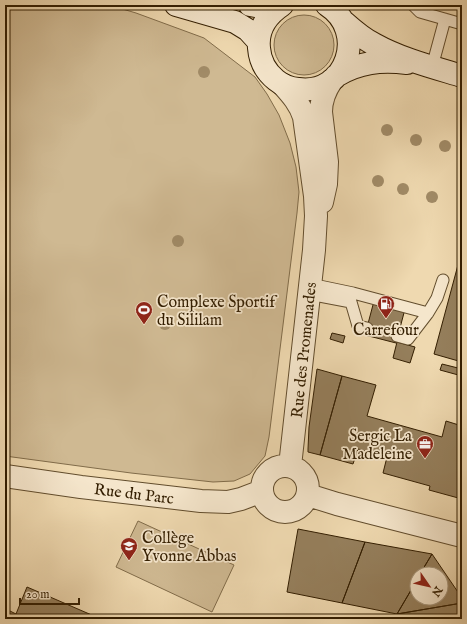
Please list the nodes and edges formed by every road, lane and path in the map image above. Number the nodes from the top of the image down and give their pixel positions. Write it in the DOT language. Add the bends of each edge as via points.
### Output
graph roads {
  1 [pos="176,5"];
  2 [pos="250,5"];
  3 [pos="277,5"];
  4 [pos="282,5"];
  5 [pos="413,5"];
  6 [pos="336,12"];
  7 [pos="445,19"];
  8 [pos="462,24"];
  9 [pos="258,41"];
  10 [pos="429,66"];
  11 [pos="462,76"];
  12 [pos="334,78"];
  13 [pos="283,85"];
  14 [pos="315,234"];
  15 [pos="443,280"];
  16 [pos="309,289"];
  17 [pos="428,313"];
  18 [pos="367,328"];
  19 [pos="398,336"];
  20 [pos="290,466"];
  21 [pos="5,476"];
  22 [pos="262,491"];
  23 [pos="308,495"];
  24 [pos="462,536"];
  1 -- 9 [label="street" via="234,22 248,30"];
  2 -- 3 [label="street"];
  4 -- 9 [label="street" via="268,17"];
  5 -- 7 [label="lane" via="420,12"];
  6 -- 10 [label="street" via="357,33 374,44"];
  6 -- 12 [label="street, Rue des Promenades" via="348,33 349,50 343,67"];
  7 -- 8 [label="lane"];
  7 -- 10 [label="lane"];
  9 -- 13 [label="street, Rue des Promenades" via="259,54 264,66 272,77"];
  10 -- 11 [label="street"];
  10 -- 12 [label="street" via="392,61 378,62 353,67"];
  12 -- 13 [label="street" via="309,90"];
  12 -- 14 [label="street, Rue des Promenades" via="326,89 321,105 327,174"];
  13 -- 14 [label="street, Rue des Promenades" via="297,102 304,117 316,207"];
  14 -- 16 [label="street, Rue des Promenades"];
  15 -- 17 [label="lane" via="438,298"];
  16 -- 17 [label="lane" via="353,293"];
  16 -- 18 [label="lane" via="351,302 358,326"];
  16 -- 20 [label="street, Rue des Promenades"];
  17 -- 19 [label="lane" via="408,338"];
  20 -- 22 [label="street" via="276,467 270,471 262,484"];
  20 -- 23 [label="street" via="298,469 307,480"];
  21 -- 22 [label="street, Rue du Parc" via="201,501 228,502"];
  22 -- 23 [label="street" via="269,505 283,512 291,512 298,508"];
  23 -- 24 [label="street"];
}
